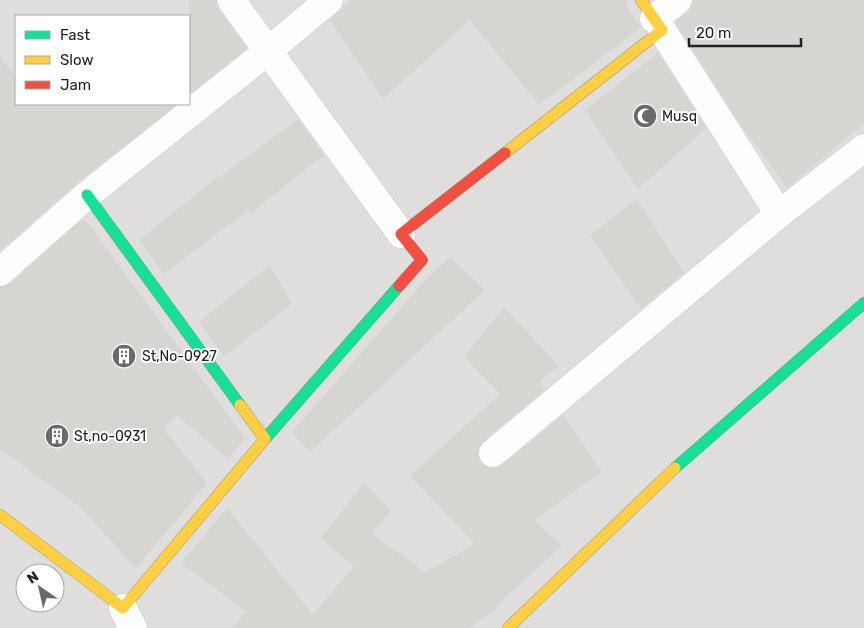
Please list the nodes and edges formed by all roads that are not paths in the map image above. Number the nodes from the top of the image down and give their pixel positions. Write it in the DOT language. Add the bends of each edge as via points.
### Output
graph roads {
  1 [pos="232,0"];
  2 [pos="329,0"];
  3 [pos="678,0"];
  4 [pos="652,17"];
  5 [pos="268,52"];
  6 [pos="864,148"];
  7 [pos="87,195"];
  8 [pos="779,214"];
  9 [pos="401,234"];
  10 [pos="0,272"];
  11 [pos="864,303"];
  12 [pos="264,439"];
  13 [pos="493,453"];
  14 [pos="0,515"];
  15 [pos="128,618"];
  16 [pos="508,628"];
  1 -- 5 [label="street"];
  2 -- 5 [label="street"];
  3 -- 4 [label="street"];
  4 -- 8 [label="street"];
  4 -- 9 [label="street"];
  5 -- 7 [label="street"];
  5 -- 9 [label="street"];
  6 -- 8 [label="street"];
  7 -- 10 [label="street"];
  7 -- 12 [label="street"];
  8 -- 13 [label="street"];
  9 -- 12 [label="street" via="422,260"];
  11 -- 16 [label="street" via="677,466"];
  12 -- 15 [label="street"];
  14 -- 15 [label="street"];
}
